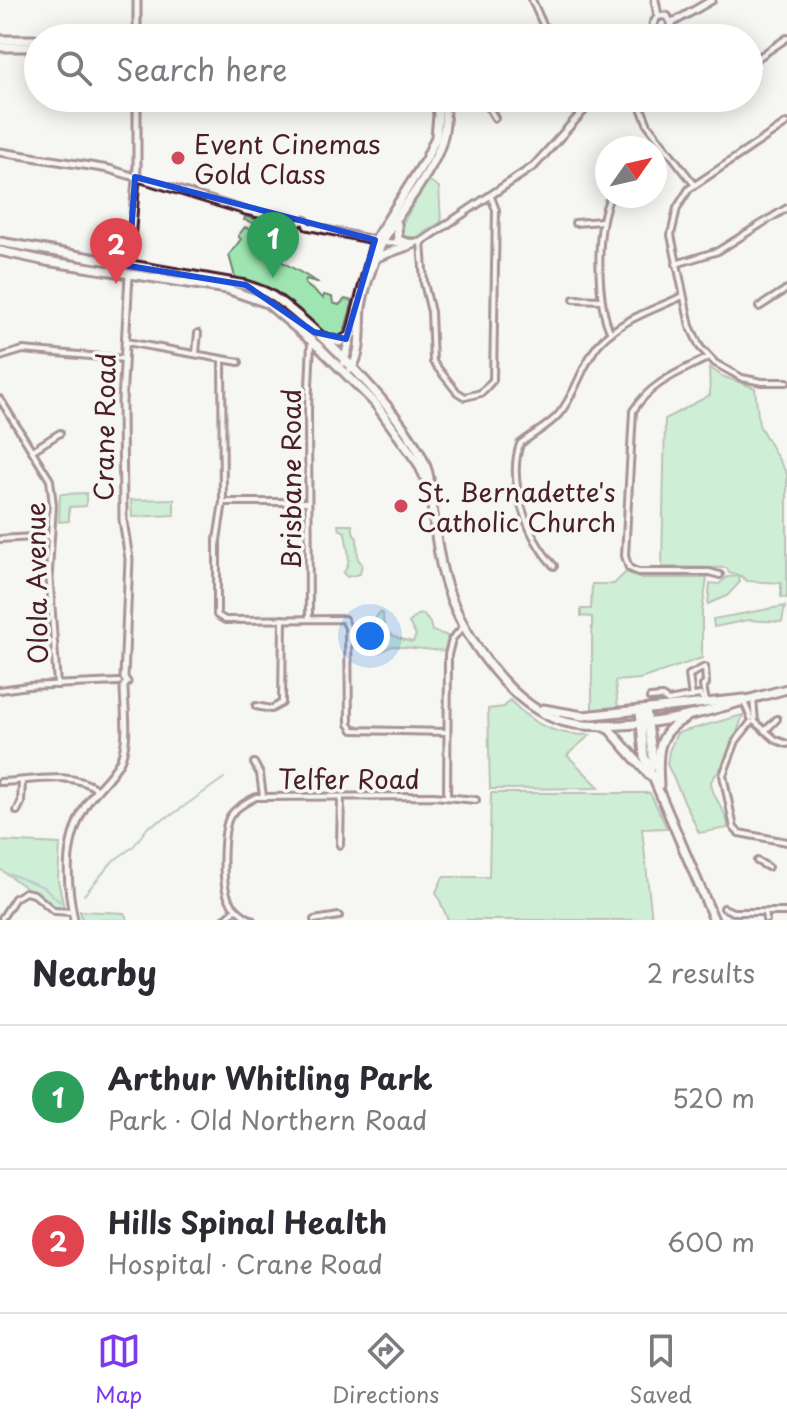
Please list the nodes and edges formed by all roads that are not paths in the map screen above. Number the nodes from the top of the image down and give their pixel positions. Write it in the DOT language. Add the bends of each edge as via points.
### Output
graph roads {
  1 [pos="137,0"];
  2 [pos="532,0"];
  3 [pos="655,0"];
  4 [pos="712,0"];
  5 [pos="658,16"];
  6 [pos="672,23"];
  7 [pos="137,24"];
  8 [pos="543,24"];
  9 [pos="653,24"];
  10 [pos="787,38"];
  11 [pos="0,40"];
  12 [pos="24,40"];
  13 [pos="0,47"];
  14 [pos="24,47"];
  15 [pos="763,54"];
  16 [pos="139,112"];
  17 [pos="437,112"];
  18 [pos="445,112"];
  19 [pos="491,112"];
  20 [pos="581,112"];
  21 [pos="643,112"];
  22 [pos="495,118"];
  23 [pos="787,123"];
  24 [pos="0,152"];
  25 [pos="135,177"];
  26 [pos="694,184"];
  27 [pos="491,197"];
  28 [pos="607,208"];
  29 [pos="787,208"];
  30 [pos="398,218"];
  31 [pos="602,221"];
  32 [pos="575,223"];
  33 [pos="378,241"];
  34 [pos="0,242"];
  35 [pos="417,243"];
  36 [pos="0,251"];
  37 [pos="376,257"];
  38 [pos="676,264"];
  39 [pos="129,270"];
  40 [pos="219,284"];
  41 [pos="787,289"];
  42 [pos="683,296"];
  43 [pos="574,299"];
  44 [pos="601,300"];
  45 [pos="759,307"];
  46 [pos="198,333"];
  47 [pos="611,333"];
  48 [pos="351,335"];
  49 [pos="313,336"];
  50 [pos="126,342"];
  51 [pos="196,353"];
  52 [pos="709,357"];
  53 [pos="1,358"];
  54 [pos="124,359"];
  55 [pos="222,359"];
  56 [pos="239,362"];
  57 [pos="343,363"];
  58 [pos="350,370"];
  59 [pos="787,382"];
  60 [pos="0,399"];
  61 [pos="60,433"];
  62 [pos="33,450"];
  63 [pos="223,502"];
  64 [pos="308,502"];
  65 [pos="51,536"];
  66 [pos="0,539"];
  67 [pos="554,566"];
  68 [pos="720,575"];
  69 [pos="283,619"];
  70 [pos="309,619"];
  71 [pos="465,625"];
  72 [pos="122,682"];
  73 [pos="57,685"];
  74 [pos="787,689"];
  75 [pos="0,690"];
  76 [pos="692,697"];
  77 [pos="753,697"];
  78 [pos="650,698"];
  79 [pos="744,699"];
  80 [pos="705,704"];
  81 [pos="256,706"];
  82 [pos="537,708"];
  83 [pos="643,712"];
  84 [pos="699,712"];
  85 [pos="777,719"];
  86 [pos="753,720"];
  87 [pos="643,723"];
  88 [pos="599,724"];
  89 [pos="765,731"];
  90 [pos="446,732"];
  91 [pos="787,744"];
  92 [pos="254,763"];
  93 [pos="22,781"];
  94 [pos="0,782"];
  95 [pos="659,787"];
  96 [pos="98,790"];
  97 [pos="263,796"];
  98 [pos="341,797"];
  99 [pos="447,797"];
  100 [pos="476,800"];
  101 [pos="17,811"];
  102 [pos="787,842"];
  103 [pos="340,845"];
  104 [pos="757,861"];
  105 [pos="768,867"];
  106 [pos="724,908"];
  107 [pos="236,909"];
  108 [pos="72,912"];
  109 [pos="746,912"];
  110 [pos="765,912"];
  111 [pos="787,912"];
  112 [pos="339,916"];
  113 [pos="2,918"];
  114 [pos="74,920"];
  115 [pos="224,920"];
  116 [pos="252,920"];
  117 [pos="314,920"];
  118 [pos="714,920"];
  119 [pos="746,920"];
  120 [pos="766,920"];
  1 -- 7 [label="street"];
  2 -- 8 [label="street"];
  3 -- 5 [label="street"];
  4 -- 6 [label="street"];
  5 -- 6 [label="street" via="667,16"];
  5 -- 9 [label="street"];
  10 -- 15 [label="street"];
  11 -- 12 [label="main road"];
  13 -- 14 [label="main road"];
  16 -- 25 [label="street, Crane Road"];
  17 -- 33 [label="main road" via="431,150"];
  18 -- 30 [label="main road" via="442,144"];
  19 -- 22 [label="street"];
  20 -- 27 [label="street" via="541,160"];
  21 -- 26 [label="street"];
  23 -- 26 [label="street"];
  24 -- 25 [label="street"];
  25 -- 33 [label="street" via="301,228"];
  25 -- 39 [label="street, Crane Road"];
  26 -- 38 [label="street" via="680,201 672,224"];
  27 -- 35 [label="street"];
  27 -- 35 [label="street" via="496,210 493,380 473,397 457,392 433,362 431,312"];
  28 -- 31 [label="street"];
  29 -- 38 [label="street" via="718,251"];
  30 -- 33 [label="main road"];
  30 -- 35 [label="main road" via="398,240"];
  31 -- 32 [label="street"];
  31 -- 44 [label="street"];
  33 -- 35 [label="street"];
  33 -- 37 [label="main road"];
  33 -- 48 [label="main road"];
  34 -- 39 [label="main road"];
  35 -- 37 [label="main road"];
  36 -- 39 [label="main road"];
  37 -- 58 [label="main road"];
  38 -- 42 [label="street"];
  39 -- 40 [label="main road"];
  39 -- 50 [label="street, Crane Road"];
  40 -- 49 [label="main road" via="267,303"];
  40 -- 49 [label="main road" via="235,283 268,294"];
  41 -- 45 [label="street"];
  42 -- 47 [label="street"];
  42 -- 52 [label="street" via="690,326"];
  43 -- 44 [label="street"];
  44 -- 47 [label="street"];
  46 -- 51 [label="street"];
  47 -- 67 [label="street" via="585,364 558,416 520,444 516,455 517,491"];
  48 -- 49 [label="main road" via="339,342"];
  48 -- 57 [label="main road"];
  49 -- 57 [label="main road"];
  49 -- 64 [label="street, Brisbane Road"];
  50 -- 51 [label="street"];
  50 -- 54 [label="street, Crane Road"];
  51 -- 55 [label="street"];
  52 -- 59 [label="street" via="742,378"];
  52 -- 68 [label="street" via="659,383 633,411 625,556 629,568 638,572"];
  53 -- 54 [label="street" via="23,350"];
  54 -- 72 [label="street, Crane Road" via="123,510 129,567"];
  55 -- 56 [label="street"];
  55 -- 63 [label="street"];
  57 -- 58 [label="main road"];
  58 -- 71 [label="main road" via="415,444 428,472 444,577"];
  60 -- 62 [label="street, Olola Avenue"];
  61 -- 62 [label="street"];
  62 -- 65 [label="street, Olola Avenue" via="50,480"];
  63 -- 64 [label="street"];
  63 -- 69 [label="street" via="217,528 217,615 225,620"];
  64 -- 70 [label="street, Brisbane Road"];
  65 -- 66 [label="street"];
  65 -- 73 [label="street, Olola Avenue"];
  69 -- 70 [label="street"];
  69 -- 81 [label="street" via="282,703 271,709"];
  70 -- 90 [label="street" via="346,620 353,730"];
  71 -- 82 [label="main road" via="508,687"];
  71 -- 90 [label="street, Telfer Road" via="452,639 448,655"];
  72 -- 73 [label="street"];
  72 -- 96 [label="street, Crane Road" via="123,751"];
  73 -- 75 [label="street"];
  74 -- 77 [label="main road"];
  76 -- 78 [label="street"];
  76 -- 80 [label="street" via="702,696"];
  76 -- 80 [label="street" via="689,675 705,667"];
  77 -- 79 [label="main road"];
  77 -- 86 [label="street"];
  79 -- 80 [label="main road"];
  79 -- 84 [label="main road"];
  79 -- 86 [label="street"];
  80 -- 83 [label="main road"];
  82 -- 83 [label="main road" via="583,716"];
  82 -- 88 [label="main road" via="563,721"];
  83 -- 87 [label="main road"];
  84 -- 87 [label="main road"];
  84 -- 95 [label="main road" via="673,725 662,738"];
  85 -- 89 [label="street"];
  86 -- 89 [label="street"];
  86 -- 102 [label="street" via="736,741 723,775 734,828"];
  87 -- 88 [label="main road"];
  87 -- 95 [label="main road"];
  88 -- 95 [label="main road"];
  89 -- 91 [label="street"];
  90 -- 99 [label="street, Telfer Road"];
  92 -- 97 [label="street"];
  93 -- 94 [label="street"];
  93 -- 96 [label="street" via="80,779"];
  93 -- 101 [label="street"];
  95 -- 118 [label="main road"];
  96 -- 108 [label="street, Crane Road" via="75,825 69,846"];
  97 -- 98 [label="street, Telfer Road"];
  97 -- 107 [label="street, Telfer Road" via="230,816 226,831 224,886"];
  98 -- 99 [label="street, Telfer Road"];
  98 -- 103 [label="street"];
  99 -- 100 [label="street, Telfer Road"];
  104 -- 105 [label="street"];
  106 -- 109 [label="street"];
  107 -- 115 [label="street"];
  107 -- 116 [label="street"];
  108 -- 113 [label="street" via="54,911 25,892"];
  108 -- 114 [label="street, Crane Road"];
  109 -- 110 [label="street"];
  109 -- 119 [label="street"];
  110 -- 111 [label="street"];
  110 -- 120 [label="street"];
  112 -- 117 [label="street"];
}
